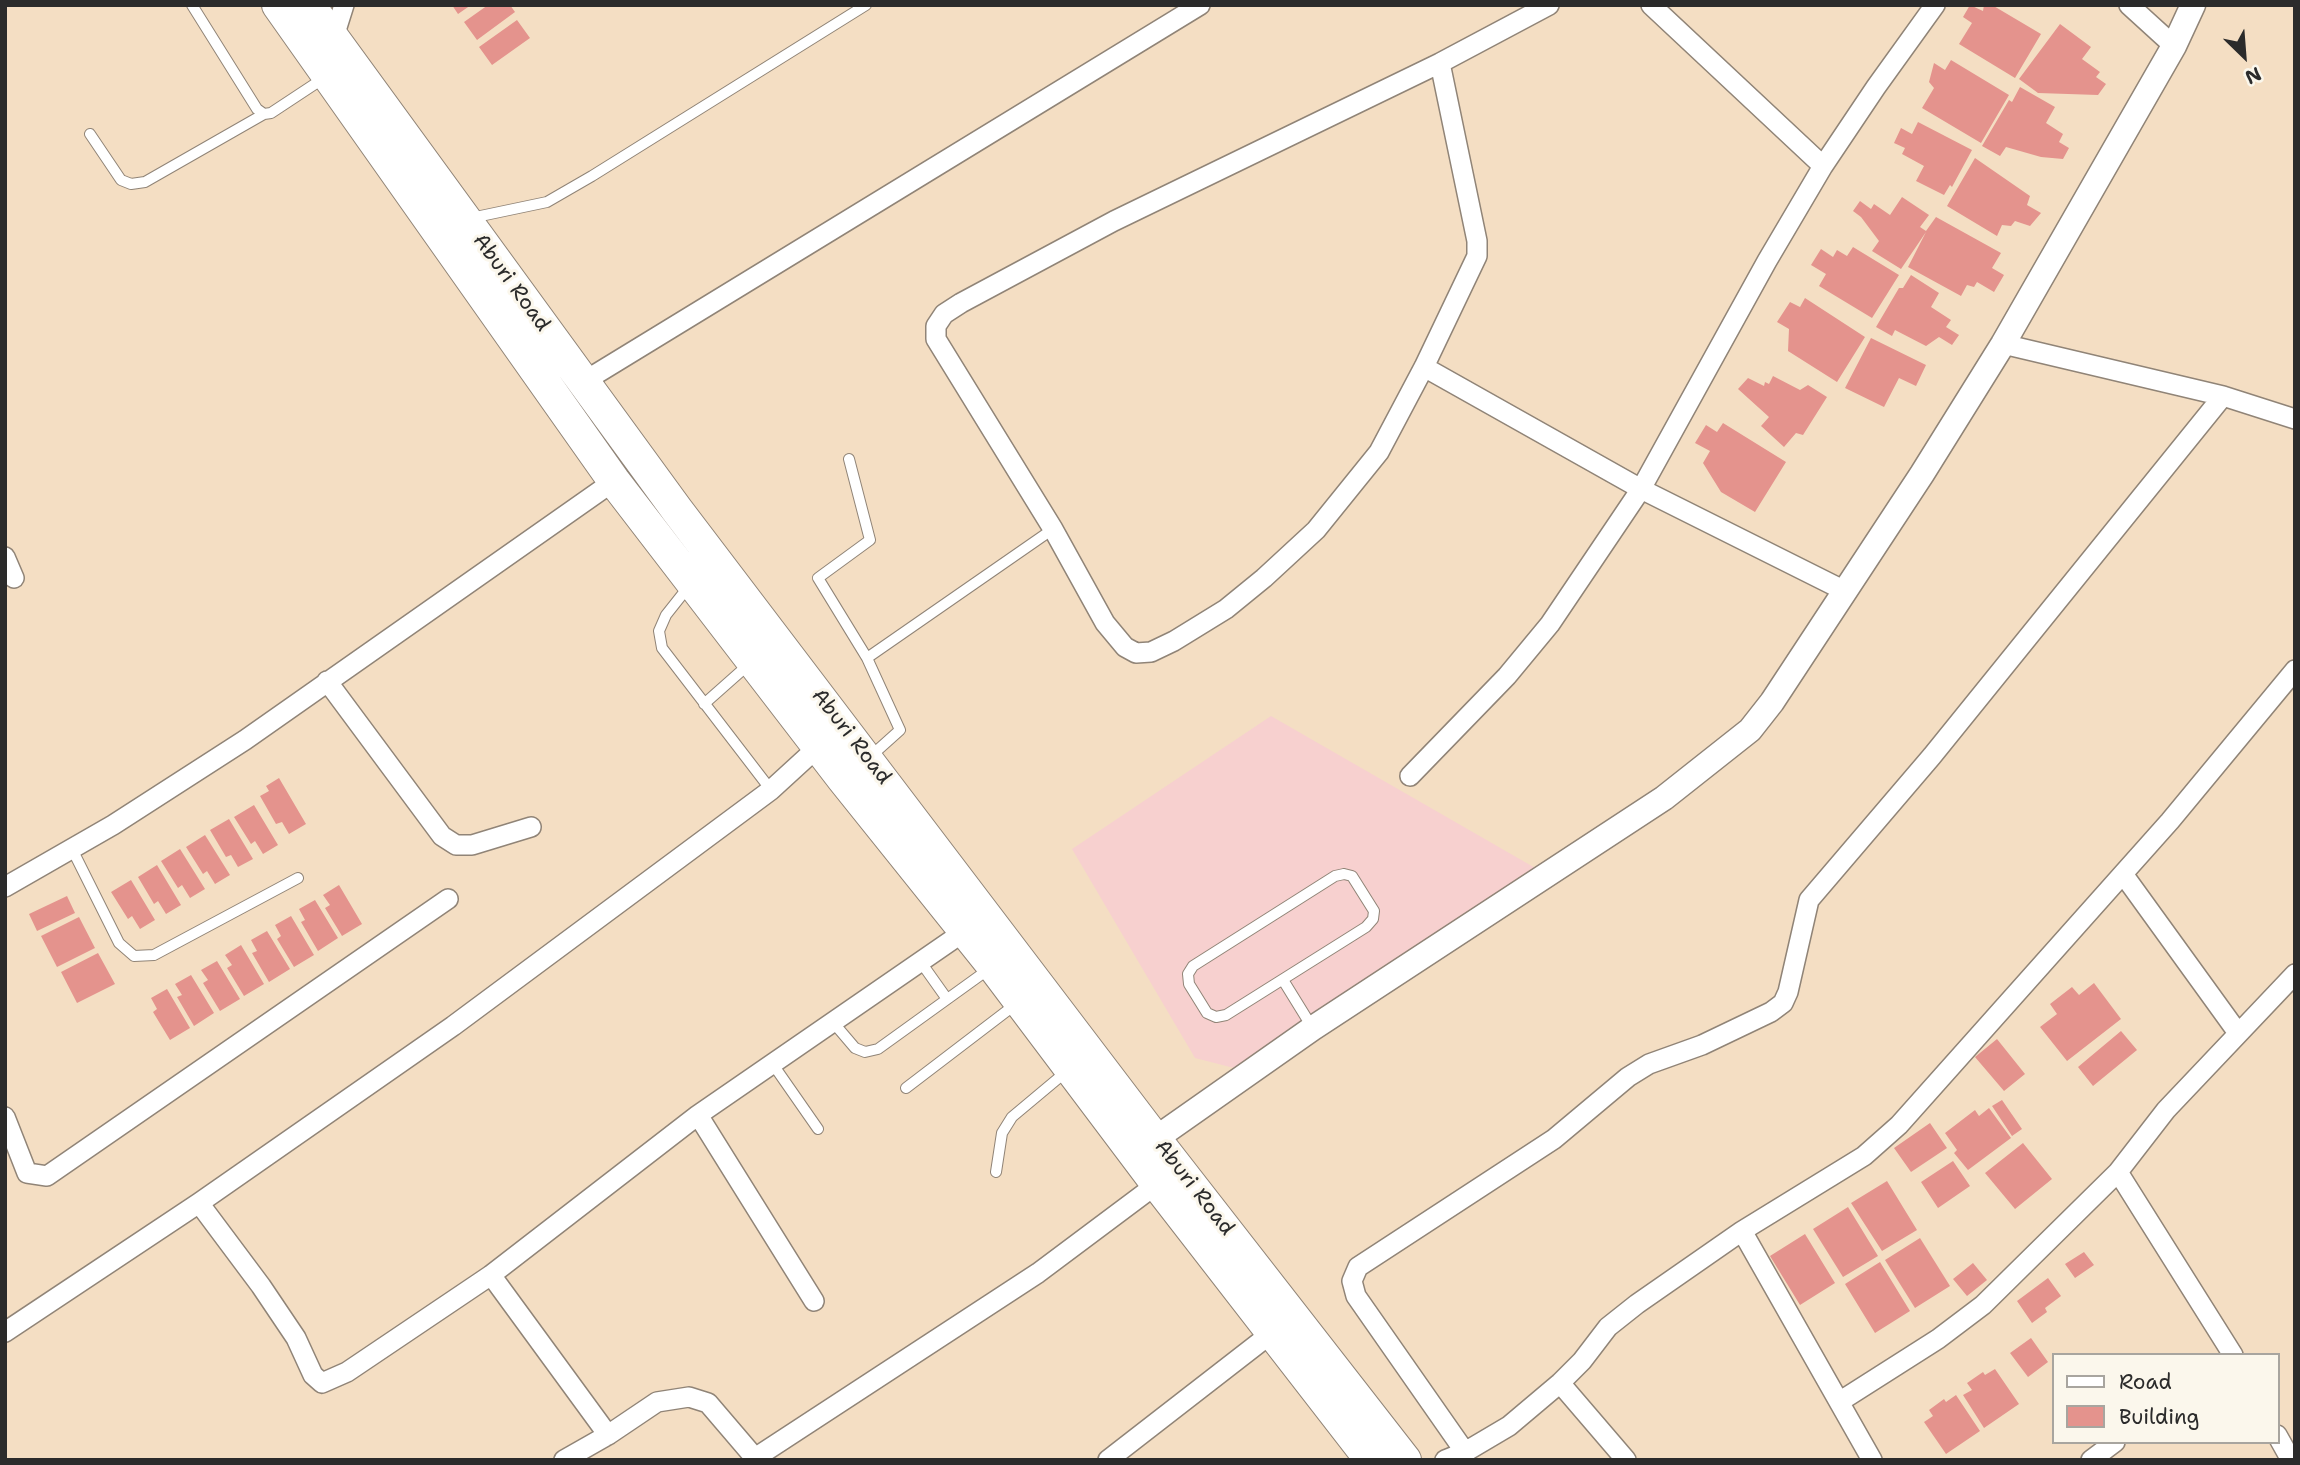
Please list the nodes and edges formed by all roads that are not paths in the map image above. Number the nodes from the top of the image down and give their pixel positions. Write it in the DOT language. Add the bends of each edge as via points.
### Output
graph roads {
  1 [pos="192,5"];
  2 [pos="278,5"];
  3 [pos="309,5"];
  4 [pos="344,5"];
  5 [pos="866,5"];
  6 [pos="1200,5"];
  7 [pos="1549,5"];
  8 [pos="1651,5"];
  9 [pos="1935,5"];
  10 [pos="2129,5"];
  11 [pos="2193,5"];
  12 [pos="333,40"];
  13 [pos="2174,46"];
  14 [pos="1440,62"];
  15 [pos="328,75"];
  16 [pos="264,114"];
  17 [pos="90,134"];
  18 [pos="1823,166"];
  19 [pos="464,219"];
  20 [pos="2003,344"];
  21 [pos="1424,367"];
  22 [pos="583,382"];
  23 [pos="2223,396"];
  24 [pos="2295,419"];
  25 [pos="849,459"];
  26 [pos="614,481"];
  27 [pos="1641,489"];
  28 [pos="1053,529"];
  29 [pos="5,557"];
  30 [pos="14,578"];
  31 [pos="691,583"];
  32 [pos="1845,591"];
  33 [pos="867,658"];
  34 [pos="751,662"];
  35 [pos="2295,670"];
  36 [pos="327,681"];
  37 [pos="704,704"];
  38 [pos="818,747"];
  39 [pos="868,759"];
  40 [pos="1410,776"];
  41 [pos="843,779"];
  42 [pos="771,790"];
  43 [pos="531,827"];
  44 [pos="72,849"];
  45 [pos="2123,874"];
  46 [pos="298,878"];
  47 [pos="5,887"];
  48 [pos="448,899"];
  49 [pos="965,931"];
  50 [pos="920,961"];
  51 [pos="993,966"];
  52 [pos="2295,974"];
  53 [pos="1283,980"];
  54 [pos="947,999"];
  55 [pos="1019,1002"];
  56 [pos="832,1021"];
  57 [pos="1313,1028"];
  58 [pos="2238,1033"];
  59 [pos="771,1063"];
  60 [pos="1070,1069"];
  61 [pos="906,1088"];
  62 [pos="698,1115"];
  63 [pos="5,1117"];
  64 [pos="818,1129"];
  65 [pos="1154,1139"];
  66 [pos="996,1172"];
  67 [pos="2118,1172"];
  68 [pos="1157,1184"];
  69 [pos="199,1203"];
  70 [pos="1742,1231"];
  71 [pos="491,1275"];
  72 [pos="814,1301"];
  73 [pos="5,1332"];
  74 [pos="1273,1332"];
  75 [pos="2232,1353"];
  76 [pos="1560,1383"];
  77 [pos="1839,1402"];
  78 [pos="608,1435"];
  79 [pos="2279,1439"];
  80 [pos="2112,1444"];
  81 [pos="1465,1452"];
  82 [pos="755,1459"];
  83 [pos="564,1460"];
  84 [pos="1108,1460"];
  85 [pos="1371,1460"];
  86 [pos="1405,1460"];
  87 [pos="1445,1460"];
  88 [pos="1626,1460"];
  89 [pos="1872,1460"];
  90 [pos="2091,1460"];
  91 [pos="2291,1460"];
  1 -- 16 [label="lane"];
  2 -- 15 [label="highway, Aburi Road"];
  3 -- 12 [label="highway, Aburi Road"];
  4 -- 12 [label="street"];
  5 -- 19 [label="lane" via="547,202"];
  6 -- 22 [label="street"];
  7 -- 14 [label="street"];
  8 -- 18 [label="street"];
  9 -- 18 [label="street"];
  10 -- 13 [label="street"];
  11 -- 13 [label="street"];
  12 -- 19 [label="highway, Aburi Road"];
  13 -- 20 [label="street"];
  14 -- 21 [label="street" via="1478,241 1477,256"];
  14 -- 28 [label="street" via="1114,221 944,314 936,326 936,339"];
  15 -- 16 [label="lane"];
  15 -- 26 [label="highway, Aburi Road"];
  16 -- 17 [label="lane" via="145,182 131,184 121,180"];
  18 -- 27 [label="street"];
  19 -- 22 [label="highway, Aburi Road"];
  20 -- 23 [label="street"];
  20 -- 32 [label="street"];
  21 -- 27 [label="street"];
  21 -- 28 [label="street" via="1379,452 1315,530 1226,609 1151,652 1125,648 1105,624"];
  22 -- 39 [label="highway, Aburi Road"];
  23 -- 24 [label="street"];
  23 -- 81 [label="street" via="1932,756 1809,900 1783,1003 1628,1077 1553,1139 1358,1267 1352,1281 1356,1296"];
  25 -- 33 [label="lane" via="870,540 818,578"];
  26 -- 31 [label="highway, Aburi Road"];
  26 -- 36 [label="street"];
  27 -- 32 [label="street"];
  27 -- 40 [label="street" via="1550,624 1507,676"];
  28 -- 33 [label="lane"];
  29 -- 30 [label="street"];
  31 -- 34 [label="highway, Aburi Road"];
  31 -- 37 [label="lane" via="666,614 659,631 662,648"];
  32 -- 57 [label="street" via="1750,730 1664,798"];
  33 -- 39 [label="lane" via="900,730"];
  34 -- 37 [label="lane"];
  34 -- 38 [label="highway, Aburi Road"];
  35 -- 45 [label="street"];
  36 -- 43 [label="street" via="442,836 456,845 472,845"];
  36 -- 44 [label="street" via="245,740"];
  37 -- 42 [label="lane"];
  38 -- 41 [label="highway, Aburi Road"];
  38 -- 42 [label="street"];
  39 -- 41 [label="highway"];
  39 -- 65 [label="highway, Aburi Road"];
  41 -- 49 [label="highway, Aburi Road"];
  42 -- 69 [label="street" via="453,1026"];
  44 -- 46 [label="lane" via="119,943 134,956 155,955"];
  44 -- 47 [label="street"];
  45 -- 58 [label="street"];
  45 -- 70 [label="street" via="1899,1125 1864,1156"];
  48 -- 63 [label="street" via="47,1176 27,1173"];
  49 -- 50 [label="street"];
  49 -- 51 [label="highway, Aburi Road"];
  50 -- 54 [label="lane"];
  50 -- 56 [label="street"];
  51 -- 54 [label="lane"];
  51 -- 55 [label="highway, Aburi Road"];
  52 -- 58 [label="street"];
  53 -- 53 [label="lane" via="1216,1017 1208,1013 1189,984 1188,974 1193,966 1335,876 1352,876 1374,911 1373,919"];
  53 -- 57 [label="lane"];
  54 -- 56 [label="lane" via="878,1049 865,1052 855,1048"];
  55 -- 60 [label="highway, Aburi Road"];
  55 -- 61 [label="lane"];
  56 -- 59 [label="street"];
  57 -- 65 [label="street"];
  58 -- 67 [label="street" via="2166,1110"];
  59 -- 62 [label="street"];
  59 -- 64 [label="lane"];
  60 -- 66 [label="lane" via="1012,1117 1002,1133"];
  60 -- 68 [label="highway, Aburi Road"];
  62 -- 71 [label="street"];
  62 -- 72 [label="street"];
  65 -- 86 [label="highway, Aburi Road"];
  67 -- 75 [label="street"];
  67 -- 77 [label="street" via="1983,1305"];
  68 -- 74 [label="highway, Aburi Road"];
  68 -- 82 [label="street" via="1038,1273"];
  69 -- 71 [label="street" via="261,1286 322,1383 347,1372"];
  69 -- 73 [label="street"];
  70 -- 76 [label="street" via="1608,1326"];
  70 -- 77 [label="street"];
  71 -- 78 [label="street"];
  74 -- 84 [label="street"];
  74 -- 85 [label="highway, Aburi Road"];
  76 -- 81 [label="street" via="1509,1426"];
  76 -- 88 [label="street"];
  77 -- 89 [label="street"];
  78 -- 82 [label="street" via="657,1402 689,1397 708,1403"];
  78 -- 83 [label="street"];
  79 -- 91 [label="street"];
  80 -- 90 [label="street"];
  81 -- 87 [label="street"];
}
